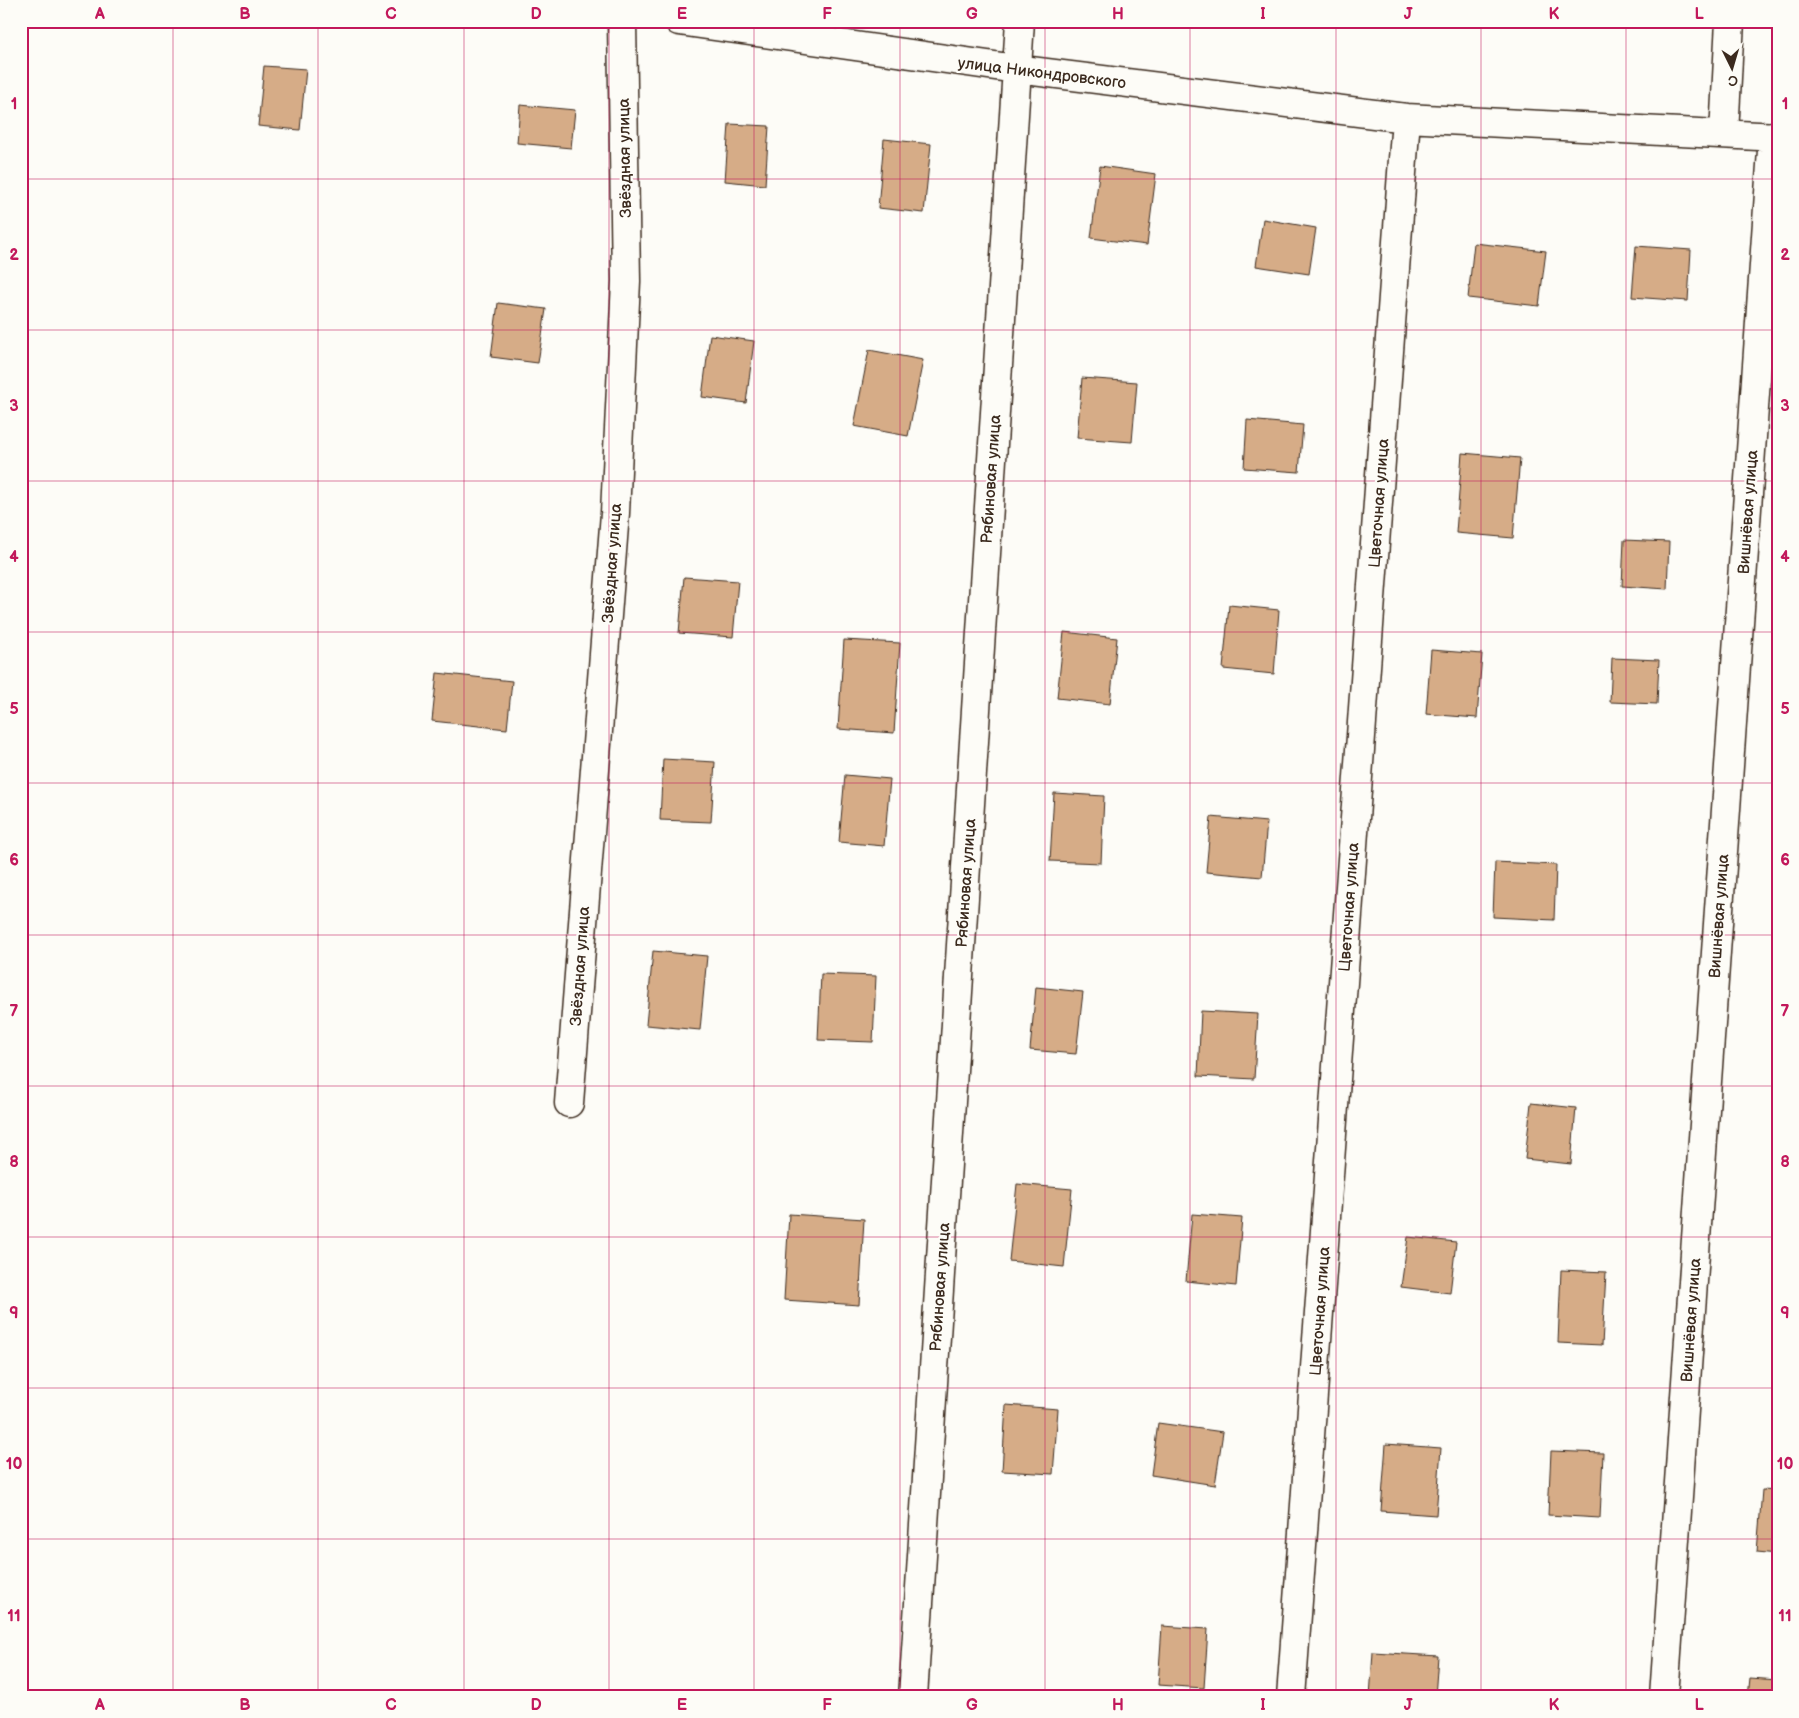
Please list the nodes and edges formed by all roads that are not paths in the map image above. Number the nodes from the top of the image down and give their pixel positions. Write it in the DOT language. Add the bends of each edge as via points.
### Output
graph roads {
  1 [pos="622,21"];
  2 [pos="678,21"];
  3 [pos="1020,21"];
  4 [pos="1730,21"];
  5 [pos="1016,69"];
  6 [pos="1406,118"];
  7 [pos="1724,134"];
  8 [pos="1775,136"];
  9 [pos="569,1103"];
  10 [pos="913,1697"];
  11 [pos="1291,1697"];
  12 [pos="1664,1697"];
  1 -- 9 [label="street, Звёздная улица" via="626,281 615,513"];
  2 -- 5 [label="street, улица Никондровского"];
  3 -- 5 [label="street, Рябиновая улица"];
  4 -- 7 [label="street"];
  5 -- 6 [label="street, улица Никондровского"];
  5 -- 10 [label="street, Рябиновая улица"];
  6 -- 7 [label="street, улица Никондровского"];
  6 -- 11 [label="street, Цветочная улица"];
  7 -- 8 [label="street, улица Никондровского"];
  8 -- 12 [label="street, Вишнёвая улица"];
}
